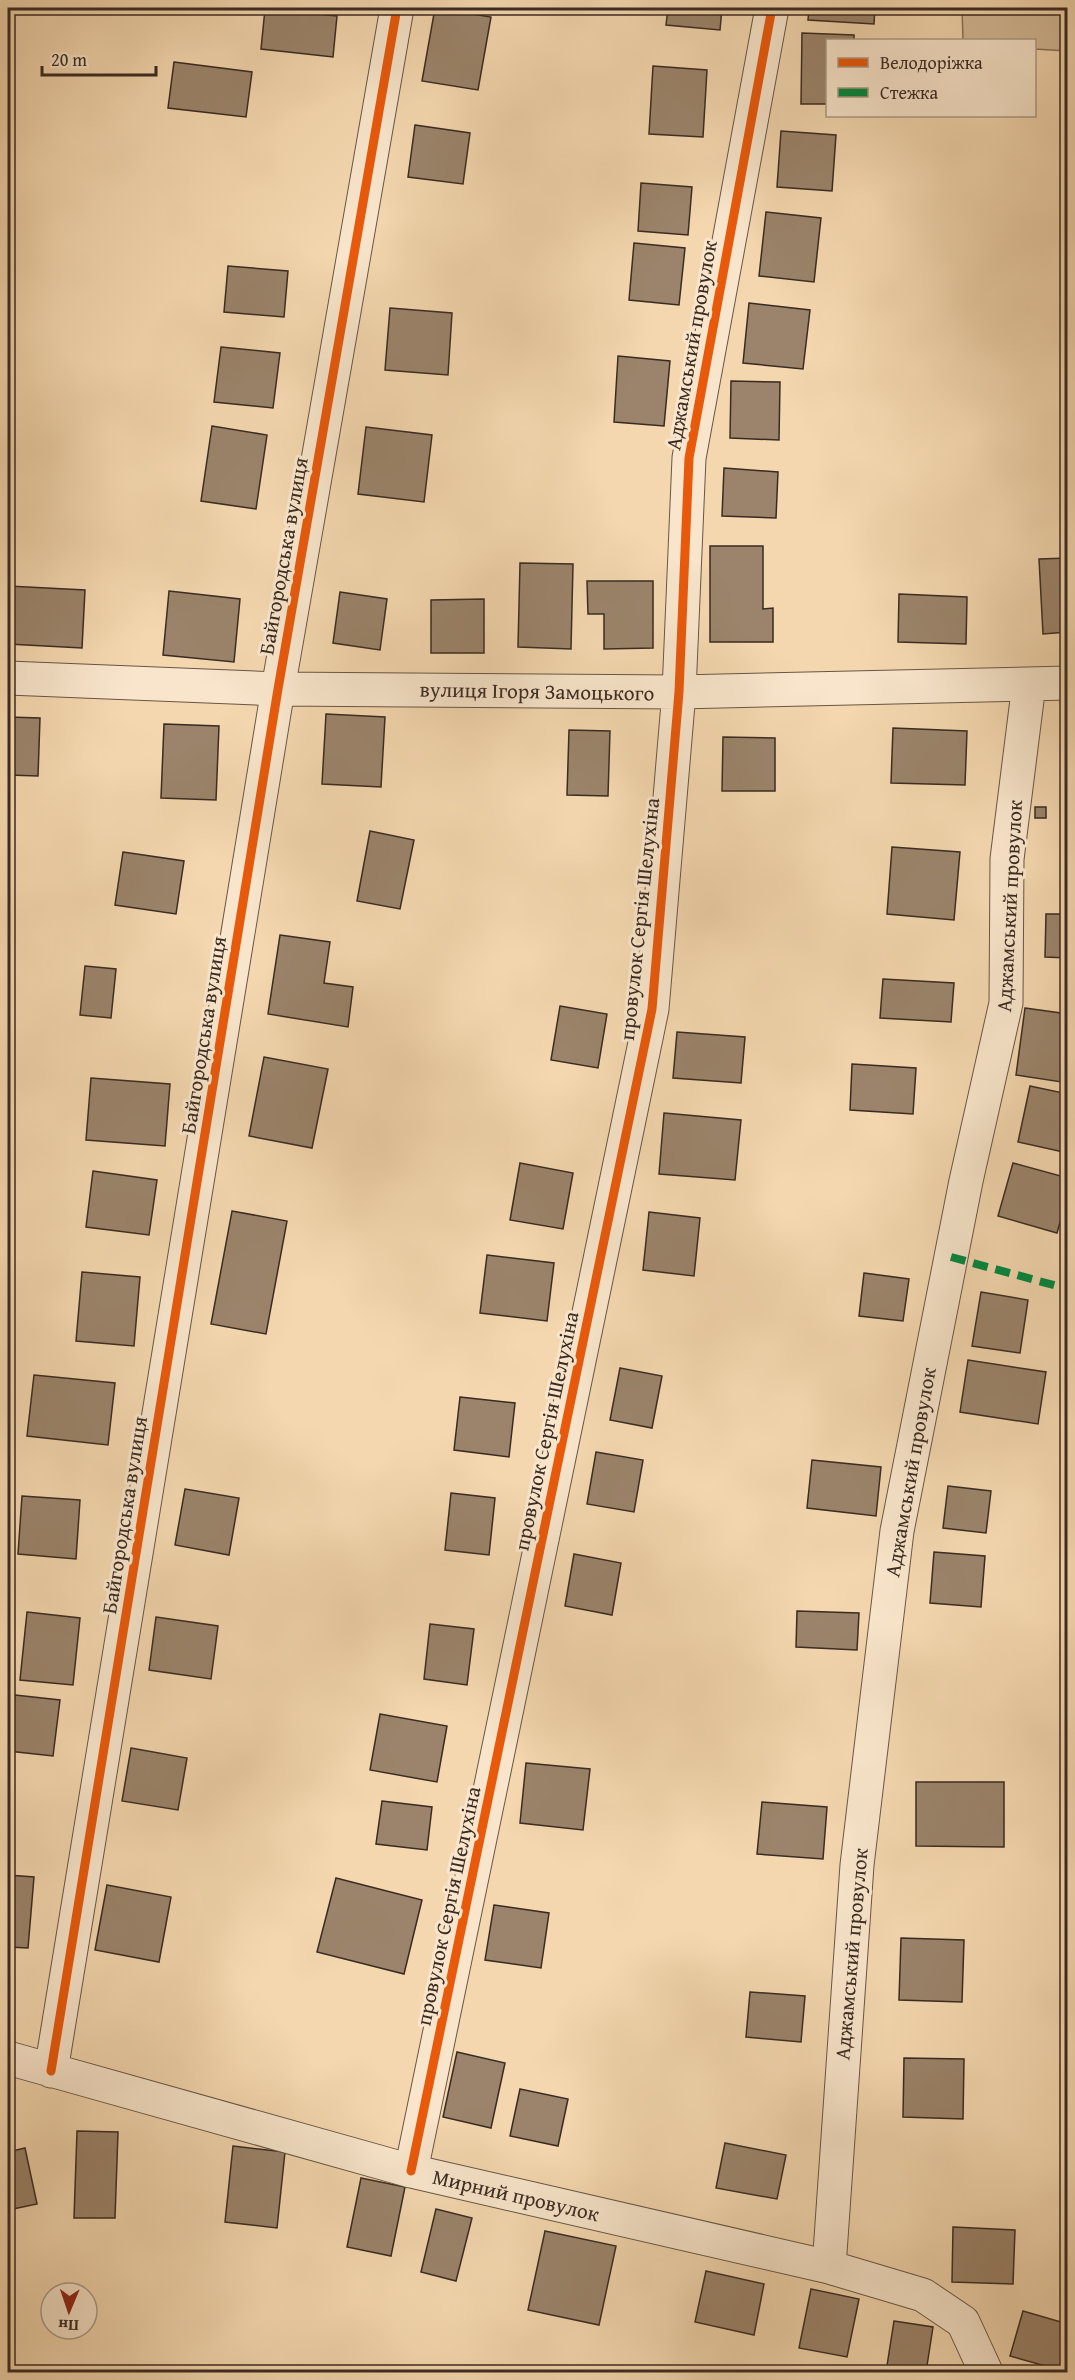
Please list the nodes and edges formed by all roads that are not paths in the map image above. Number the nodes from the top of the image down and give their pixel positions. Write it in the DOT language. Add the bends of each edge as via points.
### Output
graph roads {
  1 [pos="397,8"];
  2 [pos="772,8"];
  3 [pos="8,678"];
  4 [pos="1068,683"];
  5 [pos="1029,684"];
  6 [pos="278,688"];
  7 [pos="679,692"];
  8 [pos="8,2058"];
  9 [pos="51,2071"];
  10 [pos="411,2170"];
  11 [pos="829,2267"];
  12 [pos="986,2373"];
  1 -- 6 [label="street, Байгородська вулиця"];
  2 -- 7 [label="street, Аджамський провулок" via="689,458"];
  3 -- 6 [label="street, вулиця Ігоря Замоцького"];
  4 -- 5 [label="street, вулиця Ігоря Замоцького"];
  5 -- 7 [label="street, вулиця Ігоря Замоцького"];
  5 -- 11 [label="street, Аджамський провулок" via="1007,859 1006,1003 966,1181 897,1531 857,1865"];
  6 -- 7 [label="street, вулиця Ігоря Замоцького"];
  6 -- 9 [label="street, Байгородська вулиця"];
  7 -- 10 [label="street, провулок Сергія Шелухіна" via="652,1009"];
  8 -- 9 [label="street, Мирний провулок"];
  9 -- 10 [label="street, Мирний провулок"];
  10 -- 11 [label="street, Мирний провулок"];
  11 -- 12 [label="street, Мирний провулок" via="923,2295 963,2322"];
}
